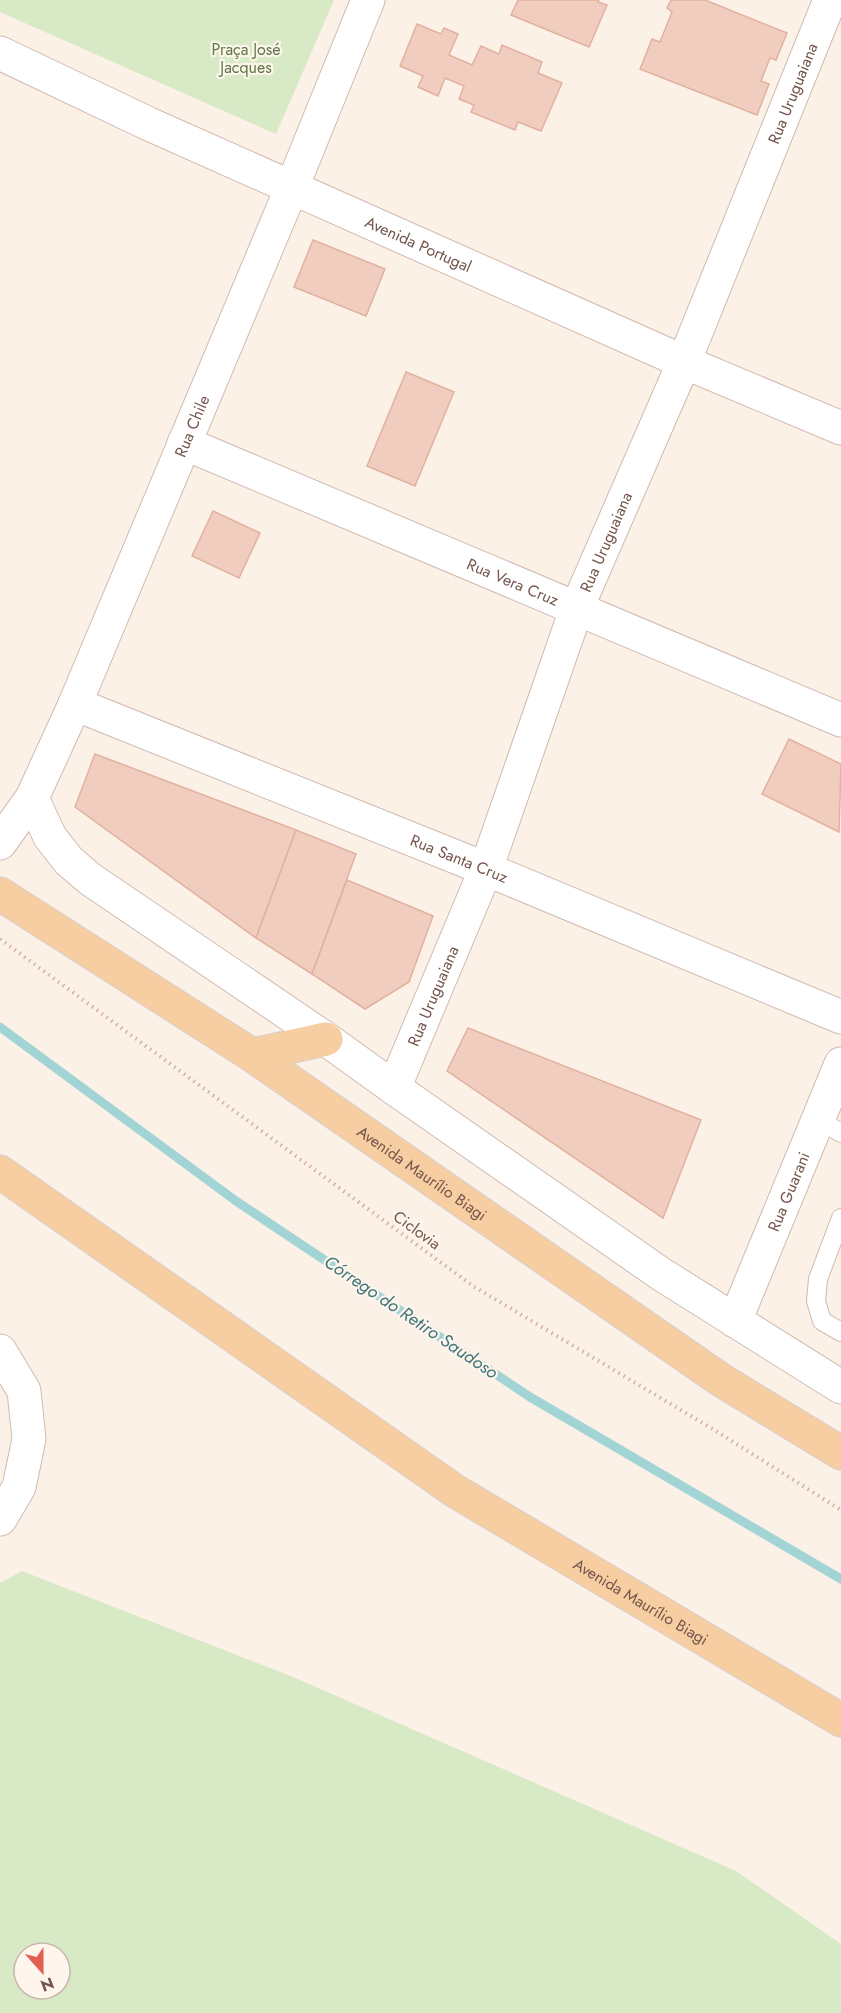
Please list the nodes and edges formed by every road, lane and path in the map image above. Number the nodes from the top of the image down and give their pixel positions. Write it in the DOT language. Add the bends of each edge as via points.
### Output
graph roads {
  1 [pos="368,0"];
  2 [pos="830,0"];
  3 [pos="0,53"];
  4 [pos="292,187"];
  5 [pos="684,362"];
  6 [pos="841,428"];
  7 [pos="184,443"];
  8 [pos="576,609"];
  9 [pos="75,704"];
  10 [pos="841,720"];
  11 [pos="32,798"];
  12 [pos="0,843"];
  13 [pos="486,869"];
  14 [pos="0,894"];
  15 [pos="0,939"];
  16 [pos="841,1017"];
  17 [pos="326,1039"];
  18 [pos="252,1055"];
  19 [pos="841,1065"];
  20 [pos="394,1088"];
  21 [pos="830,1127"];
  22 [pos="0,1172"];
  23 [pos="841,1218"];
  24 [pos="735,1321"];
  25 [pos="841,1332"];
  26 [pos="0,1351"];
  27 [pos="841,1387"];
  28 [pos="841,1453"];
  29 [pos="841,1510"];
  30 [pos="0,1519"];
  31 [pos="841,1720"];
  1 -- 4 [label="street, Rua Chile"];
  2 -- 5 [label="street, Rua Uruguaiana"];
  3 -- 4 [label="street, Avenida Portugal"];
  4 -- 5 [label="street, Avenida Portugal"];
  4 -- 7 [label="street, Rua Chile"];
  5 -- 6 [label="street, Avenida Portugal"];
  5 -- 8 [label="street, Rua Uruguaiana"];
  7 -- 8 [label="street, Rua Vera Cruz"];
  7 -- 9 [label="street, Rua Chile"];
  8 -- 10 [label="street, Rua Vera Cruz"];
  8 -- 13 [label="street, Rua Uruguaiana"];
  9 -- 11 [label="street, Rua Chile"];
  9 -- 13 [label="street, Rua Santa Cruz"];
  11 -- 12 [label="street, Rua Chile"];
  11 -- 17 [label="street" via="50,837 90,879"];
  13 -- 16 [label="street, Rua Santa Cruz"];
  13 -- 20 [label="street, Rua Uruguaiana"];
  14 -- 18 [label="main road, Avenida Maurílio Biagi"];
  15 -- 29 [label="path, Ciclovia" via="473,1286"];
  17 -- 18 [label="main road"];
  17 -- 20 [label="street"];
  18 -- 28 [label="main road, Avenida Maurílio Biagi" via="721,1380"];
  19 -- 21 [label="street, Rua Guarani"];
  20 -- 24 [label="street"];
  21 -- 24 [label="street, Rua Guarani"];
  22 -- 31 [label="main road, Avenida Maurílio Biagi" via="455,1491"];
  23 -- 25 [label="lane" via="818,1279 816,1301 822,1321"];
  24 -- 27 [label="street"];
  26 -- 30 [label="street" via="24,1391 29,1439 19,1486"];
}
